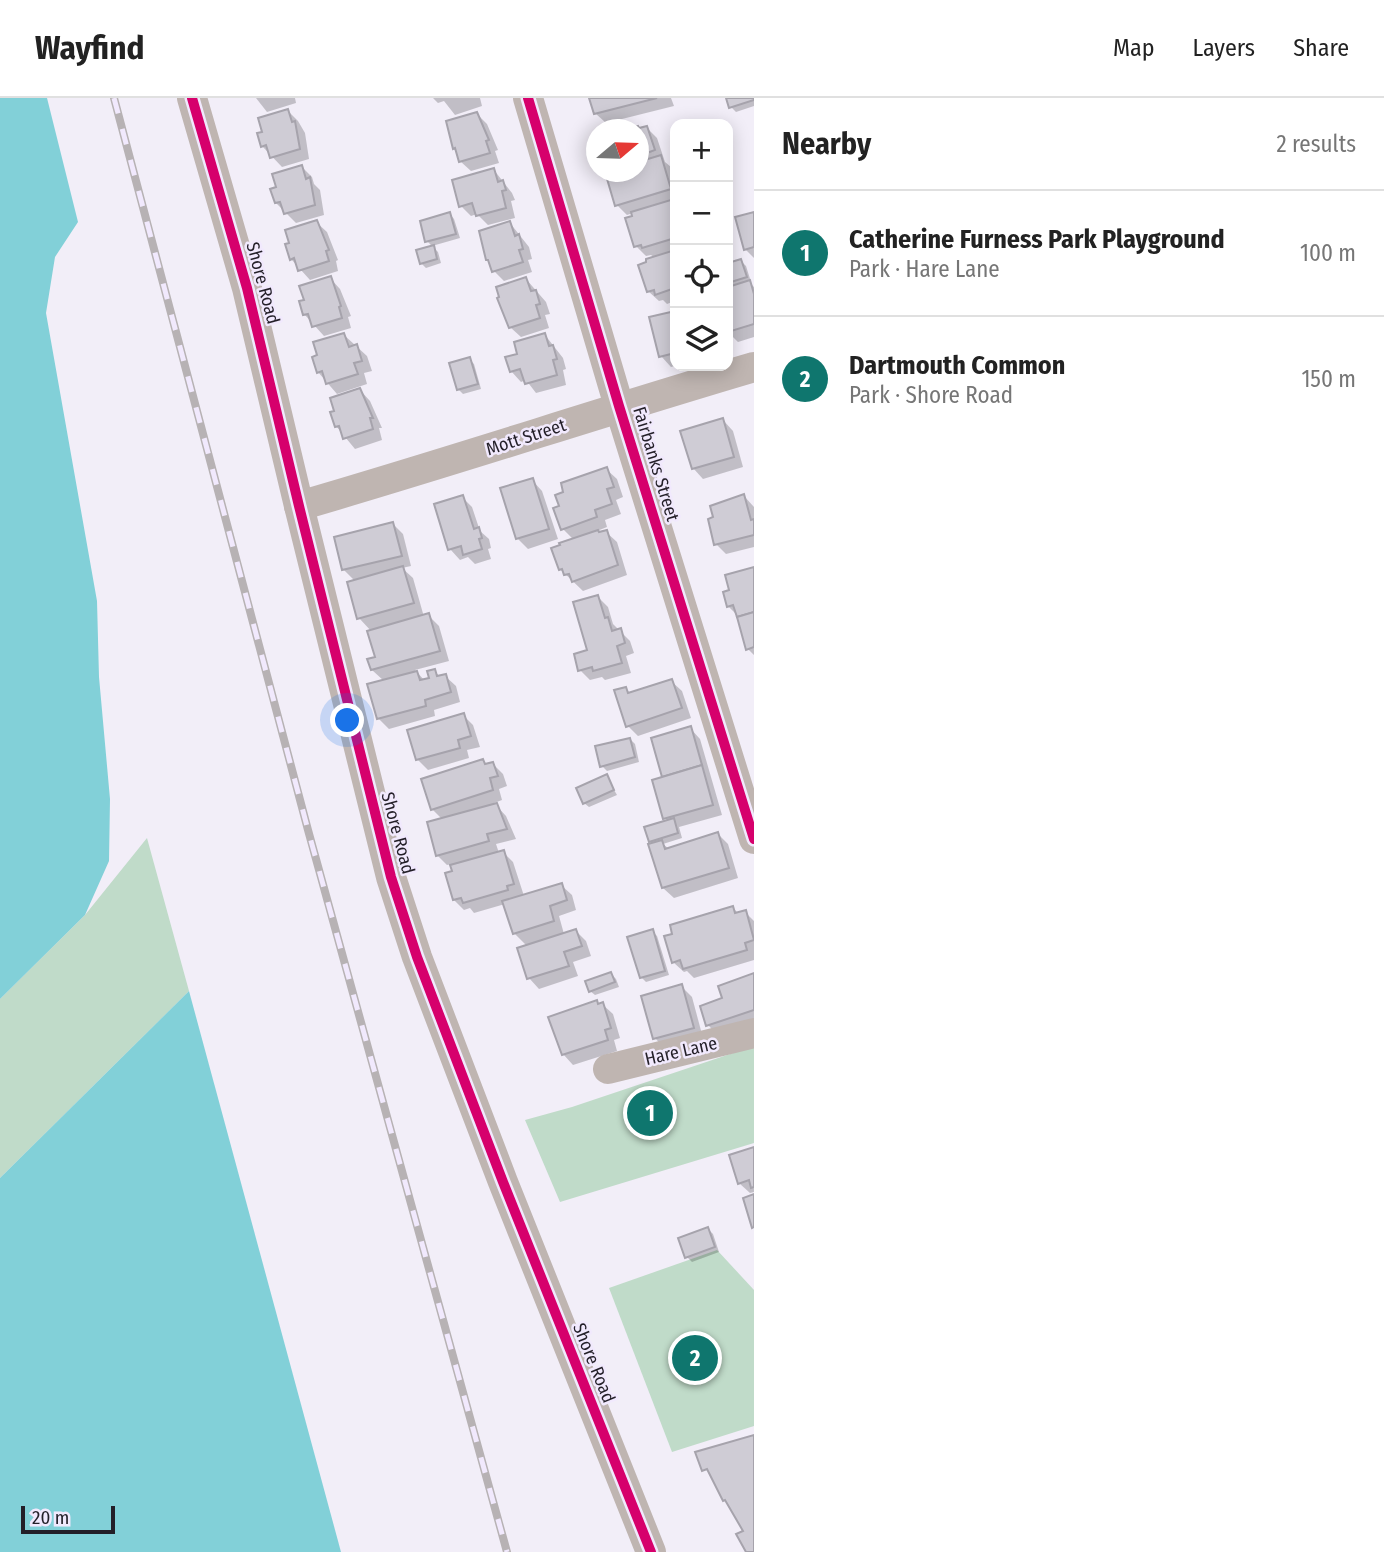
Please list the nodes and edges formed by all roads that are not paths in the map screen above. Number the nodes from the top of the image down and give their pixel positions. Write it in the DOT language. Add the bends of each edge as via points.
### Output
graph roads {
  1 [pos="192,98"];
  2 [pos="528,98"];
  3 [pos="754,368"];
  4 [pos="619,406"];
  5 [pos="299,506"];
  6 [pos="754,839"];
  7 [pos="754,1034"];
  8 [pos="608,1069"];
  9 [pos="651,1552"];
  1 -- 5 [label="street, Shore Road" via="247,288"];
  2 -- 4 [label="street, Fairbanks Street"];
  3 -- 4 [label="street, Mott Street"];
  4 -- 5 [label="street, Mott Street"];
  4 -- 6 [label="street, Fairbanks Street"];
  5 -- 9 [label="street, Shore Road" via="378,829 417,957"];
  7 -- 8 [label="street, Hare Lane"];
}
